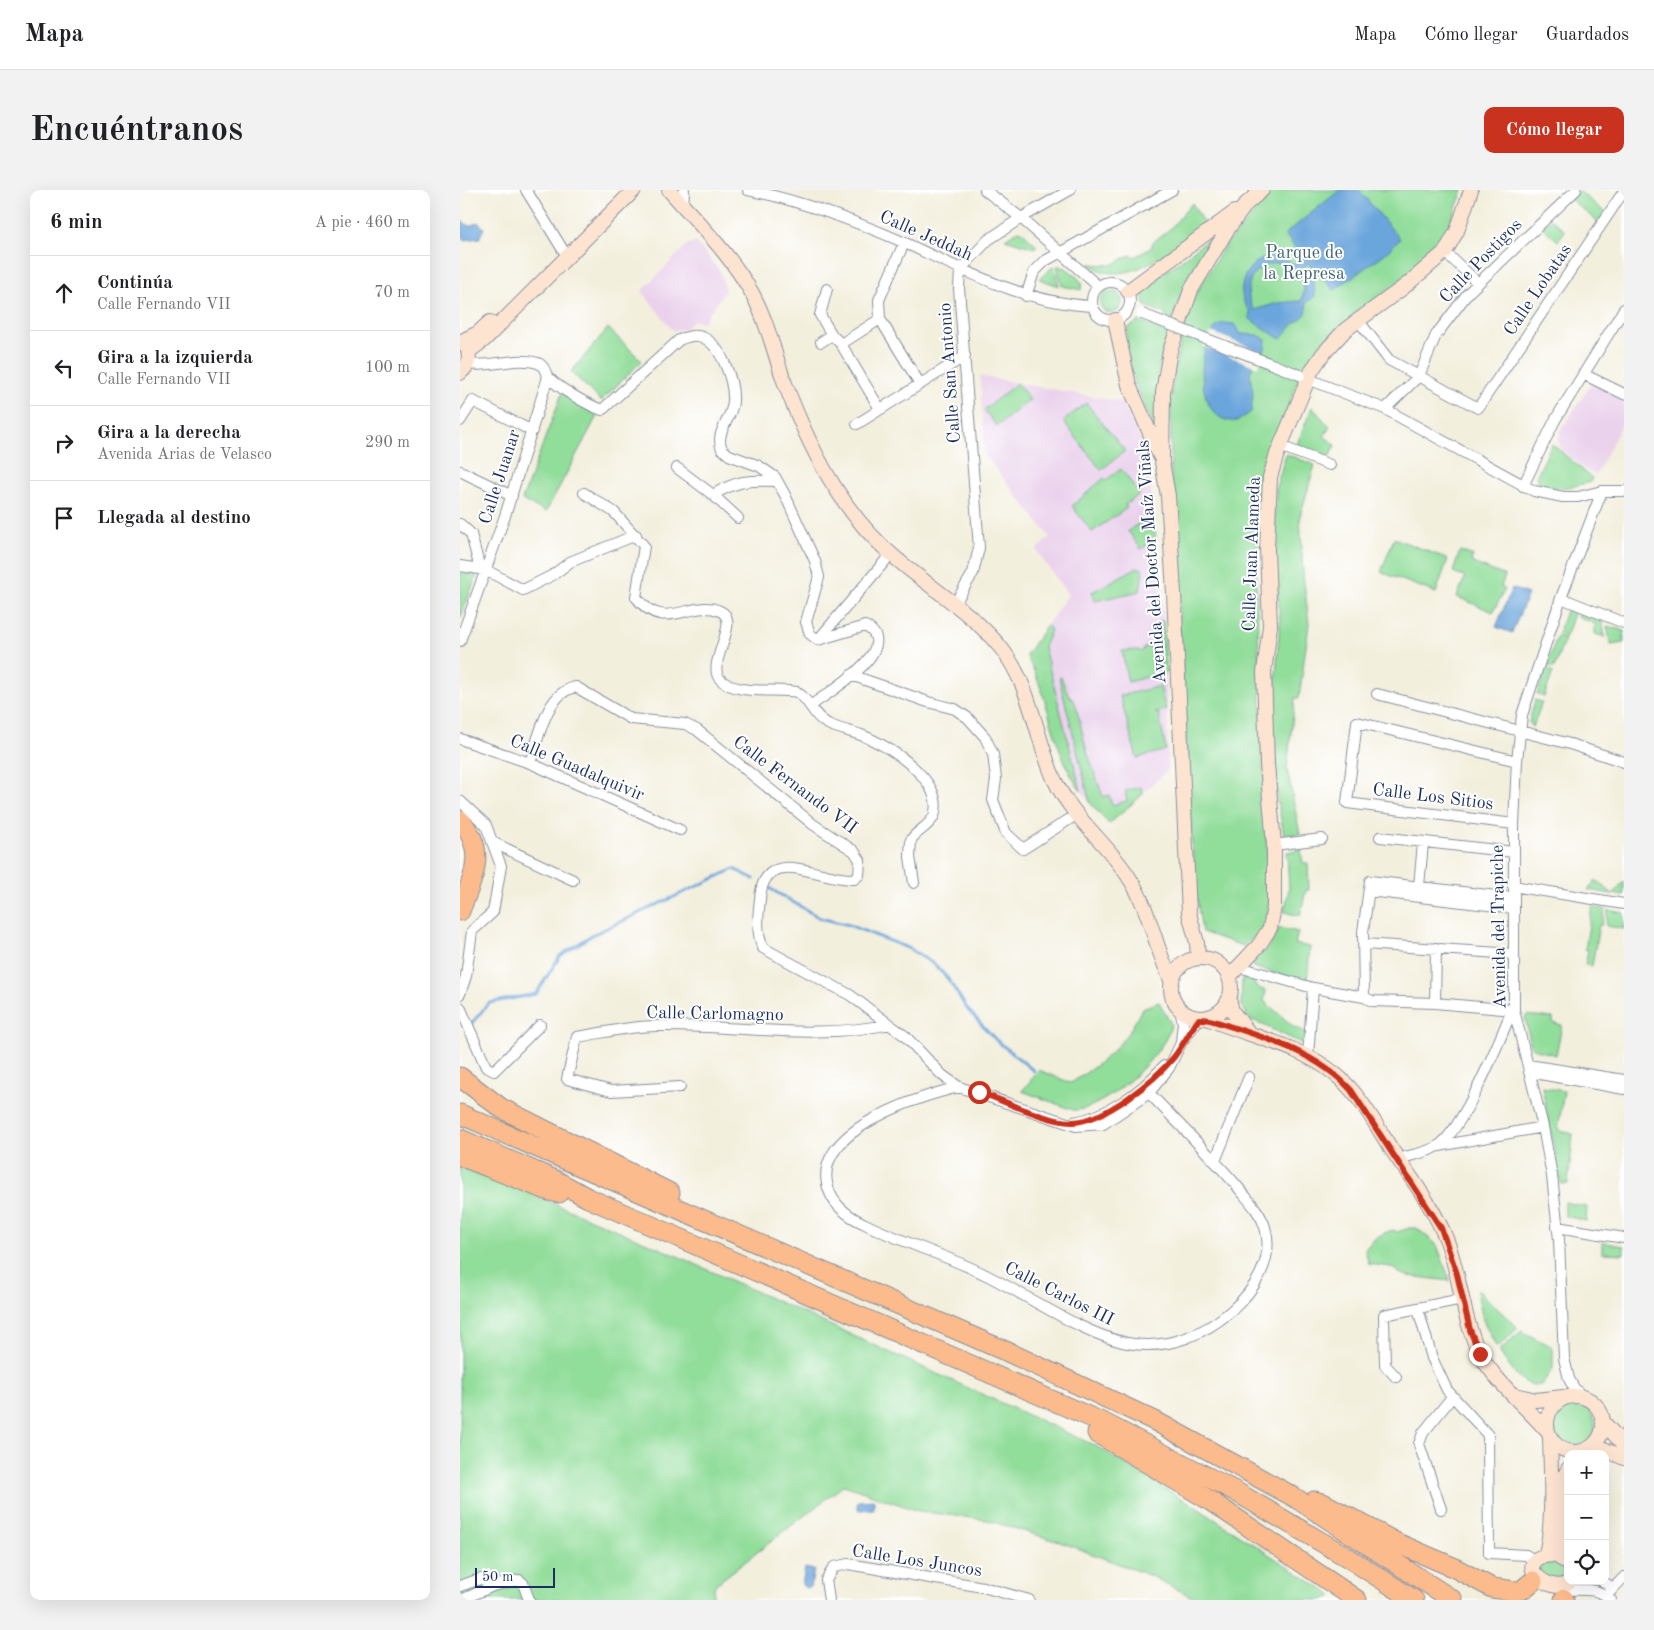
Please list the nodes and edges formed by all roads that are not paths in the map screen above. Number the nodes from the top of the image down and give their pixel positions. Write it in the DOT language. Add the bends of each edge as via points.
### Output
graph roads {
  1 [pos="526,190"];
  2 [pos="626,190"];
  3 [pos="661,190"];
  4 [pos="669,190"];
  5 [pos="684,190"];
  6 [pos="748,190"];
  7 [pos="985,190"];
  8 [pos="1070,190"];
  9 [pos="1172,190"];
  10 [pos="1262,190"];
  11 [pos="1471,190"];
  12 [pos="1576,190"];
  13 [pos="1624,191"];
  14 [pos="1246,204"];
  15 [pos="683,207"];
  16 [pos="1021,218"];
  17 [pos="904,243"];
  18 [pos="563,250"];
  19 [pos="1445,252"];
  20 [pos="1060,254"];
  21 [pos="960,270"];
  22 [pos="1478,283"];
  23 [pos="1098,286"];
  24 [pos="827,289"];
  25 [pos="1128,291"];
  26 [pos="1026,296"];
  27 [pos="1092,306"];
  28 [pos="1129,309"];
  29 [pos="1624,309"];
  30 [pos="880,319"];
  31 [pos="1115,320"];
  32 [pos="1358,320"];
  33 [pos="832,335"];
  34 [pos="821,342"];
  35 [pos="841,344"];
  36 [pos="464,354"];
  37 [pos="965,356"];
  38 [pos="1583,374"];
  39 [pos="1419,376"];
  40 [pos="548,377"];
  41 [pos="1304,377"];
  42 [pos="920,384"];
  43 [pos="1624,394"];
  44 [pos="880,409"];
  45 [pos="1385,409"];
  46 [pos="460,421"];
  47 [pos="857,424"];
  48 [pos="532,431"];
  49 [pos="1280,446"];
  50 [pos="1162,462"];
  51 [pos="1330,465"];
  52 [pos="677,468"];
  53 [pos="460,471"];
  54 [pos="777,481"];
  55 [pos="1523,486"];
  56 [pos="1602,491"];
  57 [pos="1624,491"];
  58 [pos="584,493"];
  59 [pos="713,494"];
  60 [pos="512,496"];
  61 [pos="738,518"];
  62 [pos="460,524"];
  63 [pos="636,535"];
  64 [pos="891,554"];
  65 [pos="460,566"];
  66 [pos="483,569"];
  67 [pos="1561,598"];
  68 [pos="954,605"];
  69 [pos="1624,623"];
  70 [pos="818,640"];
  71 [pos="460,642"];
  72 [pos="852,674"];
  73 [pos="1377,694"];
  74 [pos="810,706"];
  75 [pos="1520,731"];
  76 [pos="460,739"];
  77 [pos="1517,761"];
  78 [pos="1624,762"];
  79 [pos="530,763"];
  80 [pos="460,802"];
  81 [pos="1076,815"];
  82 [pos="460,820"];
  83 [pos="1514,824"];
  84 [pos="680,830"];
  85 [pos="460,836"];
  86 [pos="1380,838"];
  87 [pos="1322,839"];
  88 [pos="492,842"];
  89 [pos="1423,842"];
  90 [pos="1274,845"];
  91 [pos="1514,852"];
  92 [pos="573,880"];
  93 [pos="914,883"];
  94 [pos="1369,886"];
  95 [pos="1419,886"];
  96 [pos="1513,886"];
  97 [pos="460,888"];
  98 [pos="1513,903"];
  99 [pos="1624,904"];
  100 [pos="460,911"];
  101 [pos="1156,940"];
  102 [pos="1364,944"];
  103 [pos="1436,948"];
  104 [pos="1514,954"];
  105 [pos="1192,960"];
  106 [pos="1234,972"];
  107 [pos="1172,982"];
  108 [pos="1313,988"];
  109 [pos="460,994"];
  110 [pos="1364,996"];
  111 [pos="1229,999"];
  112 [pos="1435,1003"];
  113 [pos="460,1007"];
  114 [pos="1180,1010"];
  115 [pos="1514,1010"];
  116 [pos="1203,1019"];
  117 [pos="890,1024"];
  118 [pos="540,1025"];
  119 [pos="1249,1032"];
  120 [pos="1501,1038"];
  121 [pos="1522,1042"];
  122 [pos="1181,1043"];
  123 [pos="1174,1056"];
  124 [pos="1308,1056"];
  125 [pos="1529,1068"];
  126 [pos="460,1077"];
  127 [pos="1153,1077"];
  128 [pos="1249,1077"];
  129 [pos="1624,1080"];
  130 [pos="680,1087"];
  131 [pos="959,1087"];
  132 [pos="1624,1089"];
  133 [pos="1149,1093"];
  134 [pos="1121,1102"];
  135 [pos="460,1114"];
  136 [pos="1108,1116"];
  137 [pos="1544,1127"];
  138 [pos="460,1139"];
  139 [pos="1438,1146"];
  140 [pos="460,1156"];
  141 [pos="1398,1159"];
  142 [pos="1215,1162"];
  143 [pos="588,1198"];
  144 [pos="698,1216"];
  145 [pos="1557,1227"];
  146 [pos="1624,1238"];
  147 [pos="1462,1299"];
  148 [pos="1418,1309"];
  149 [pos="1396,1377"];
  150 [pos="1515,1394"];
  151 [pos="1583,1396"];
  152 [pos="1452,1397"];
  153 [pos="1565,1397"];
  154 [pos="1063,1407"];
  155 [pos="1603,1422"];
  156 [pos="1549,1434"];
  157 [pos="1624,1445"];
  158 [pos="1564,1450"];
  159 [pos="1584,1450"];
  160 [pos="1589,1450"];
  161 [pos="1606,1450"];
  162 [pos="1609,1451"];
  163 [pos="1624,1458"];
  164 [pos="1609,1459"];
  165 [pos="1624,1466"];
  166 [pos="1564,1477"];
  167 [pos="1564,1494"];
  168 [pos="1294,1497"];
  169 [pos="1562,1498"];
  170 [pos="1441,1509"];
  171 [pos="1565,1540"];
  172 [pos="1541,1559"];
  173 [pos="1564,1560"];
  174 [pos="1624,1577"];
  175 [pos="1533,1581"];
  176 [pos="460,1586"];
  177 [pos="493,1586"];
  178 [pos="1565,1594"];
  179 [pos="1610,1595"];
  180 [pos="462,1600"];
  181 [pos="529,1600"];
  182 [pos="829,1600"];
  183 [pos="1029,1600"];
  184 [pos="1357,1600"];
  185 [pos="1414,1600"];
  186 [pos="1453,1600"];
  1 -- 18 [label="street"];
  2 -- 18 [label="main road"];
  2 -- 36 [label="main road" via="484,340"];
  3 -- 15 [label="main road"];
  4 -- 15 [label="main road"];
  5 -- 15 [label="street"];
  6 -- 17 [label="street, Calle Jeddah" via="834,213"];
  7 -- 16 [label="street"];
  8 -- 16 [label="street"];
  9 -- 20 [label="street"];
  10 -- 14 [label="main road, Avenida del Doctor Maíz Viñals"];
  11 -- 19 [label="main road, Calle Juan Alameda" via="1458,231"];
  12 -- 22 [label="street, Calle Postigos"];
  13 -- 39 [label="street, Calle Lobatas" via="1478,408"];
  14 -- 25 [label="main road"];
  14 -- 50 [label="main road, Avenida del Doctor Maíz Viñals" via="1203,267 1173,339 1163,392"];
  15 -- 64 [label="main road" via="744,280 756,302 814,451 845,502"];
  16 -- 20 [label="street"];
  16 -- 21 [label="street" via="988,240"];
  17 -- 21 [label="street, Calle Jeddah"];
  17 -- 30 [label="street" via="879,300"];
  18 -- 36 [label="main road" via="478,332"];
  19 -- 22 [label="street"];
  19 -- 32 [label="main road, Calle Juan Alameda"];
  20 -- 23 [label="street"];
  20 -- 26 [label="street" via="1034,272"];
  21 -- 26 [label="street, Calle Jeddah"];
  21 -- 37 [label="street, Calle San Antonio"];
  22 -- 39 [label="street, Calle Postigos" via="1436,335"];
  23 -- 25 [label="street" via="1114,282"];
  23 -- 27 [label="street" via="1092,295"];
  24 -- 33 [label="street" via="820,315"];
  25 -- 28 [label="street"];
  26 -- 27 [label="street, Calle Jeddah"];
  27 -- 31 [label="street" via="1098,316"];
  28 -- 31 [label="street"];
  28 -- 41 [label="street, bridge"];
  29 -- 38 [label="street"];
  30 -- 35 [label="street"];
  30 -- 42 [label="street"];
  31 -- 50 [label="main road" via="1129,385"];
  32 -- 39 [label="street" via="1389,360"];
  32 -- 41 [label="main road, Calle Juan Alameda" via="1330,345"];
  33 -- 34 [label="street"];
  33 -- 35 [label="street"];
  35 -- 44 [label="street"];
  36 -- 40 [label="street" via="477,366 540,363"];
  37 -- 42 [label="street"];
  37 -- 68 [label="street, Calle San Antonio" via="979,548 973,573"];
  38 -- 43 [label="street"];
  38 -- 55 [label="street" via="1554,420"];
  39 -- 45 [label="street, Calle Postigos"];
  40 -- 48 [label="street, Calle Juanar"];
  40 -- 54 [label="street" via="591,407 602,410 680,340 701,336 720,353 732,388 733,403 720,436 722,449 729,455 759,466"];
  41 -- 45 [label="street"];
  41 -- 49 [label="main road, Calle Juan Alameda"];
  42 -- 44 [label="street"];
  44 -- 47 [label="street"];
  45 -- 55 [label="street"];
  46 -- 48 [label="street" via="473,401"];
  48 -- 60 [label="street, Calle Juanar"];
  49 -- 51 [label="street"];
  49 -- 90 [label="main road, Calle Juan Alameda" via="1270,477 1267,549 1270,626 1264,672"];
  50 -- 105 [label="main road, Avenida del Doctor Maíz Viñals" via="1168,496 1175,602 1188,913 1197,943"];
  52 -- 59 [label="street"];
  53 -- 60 [label="street"];
  54 -- 59 [label="street" via="730,483"];
  54 -- 70 [label="street" via="815,561 819,577 806,622 810,634"];
  55 -- 56 [label="street" via="1563,497"];
  56 -- 57 [label="street"];
  56 -- 67 [label="street, Avenida del Trapiche"];
  58 -- 63 [label="street" via="614,512"];
  59 -- 61 [label="street"];
  60 -- 66 [label="street, Calle Juanar"];
  62 -- 66 [label="street" via="472,534"];
  63 -- 66 [label="street" via="570,562 553,576 523,590"];
  63 -- 74 [label="street" via="644,546 636,597 645,608 655,614 709,609 721,611 728,623 715,668 720,678 738,689 797,692"];
  64 -- 68 [label="main road"];
  64 -- 70 [label="street"];
  65 -- 66 [label="street"];
  66 -- 71 [label="street, Calle Juanar"];
  67 -- 69 [label="street"];
  67 -- 75 [label="street, Avenida del Trapiche" via="1522,715"];
  68 -- 81 [label="main road" via="992,637 1011,662 1026,690 1049,766"];
  70 -- 72 [label="street" via="865,626 872,630 878,640 877,648"];
  72 -- 74 [label="street"];
  72 -- 81 [label="street" via="955,709 968,718 985,737 993,754 996,779 992,800 1006,833 1023,849"];
  73 -- 75 [label="street"];
  74 -- 93 [label="street" via="814,714 828,724 862,735 903,759 931,788 936,799 932,819 913,836 909,846"];
  75 -- 77 [label="street, Avenida del Trapiche"];
  75 -- 78 [label="street"];
  76 -- 79 [label="street, Calle Guadalquivir"];
  77 -- 83 [label="street, Avenida del Trapiche"];
  77 -- 83 [label="street, Calle Los Sitios" via="1357,722 1347,802"];
  79 -- 84 [label="street, Calle Guadalquivir"];
  79 -- 117 [label="street, Calle Fernando VII" via="553,701 567,689 576,687 631,720 685,724 697,730 814,825 854,851 860,860 858,876 854,879 800,869 771,871 760,890 758,937 763,948 772,954 850,995"];
  80 -- 88 [label="street" via="486,825"];
  81 -- 101 [label="main road" via="1129,876"];
  82 -- 100 [label="highway" via="477,852 474,874"];
  83 -- 91 [label="street, Avenida del Trapiche"];
  85 -- 97 [label="highway" via="467,856"];
  86 -- 89 [label="street"];
  87 -- 90 [label="street"];
  88 -- 92 [label="street"];
  88 -- 109 [label="street" via="501,866 493,912 472,932"];
  89 -- 91 [label="street"];
  89 -- 95 [label="street"];
  90 -- 106 [label="main road, Calle Juan Alameda" via="1274,907 1270,928"];
  91 -- 96 [label="street, Avenida del Trapiche"];
  94 -- 95 [label="street"];
  94 -- 98 [label="street"];
  94 -- 102 [label="street"];
  95 -- 98 [label="street"];
  96 -- 98 [label="street, Avenida del Trapiche"];
  96 -- 99 [label="street"];
  98 -- 104 [label="street, Avenida del Trapiche"];
  101 -- 105 [label="main road" via="1172,956"];
  101 -- 107 [label="main road"];
  102 -- 103 [label="street"];
  102 -- 110 [label="street"];
  103 -- 104 [label="street"];
  103 -- 112 [label="street"];
  104 -- 115 [label="street, Avenida del Trapiche"];
  105 -- 106 [label="main road" via="1214,961"];
  105 -- 107 [label="main road" via="1178,969"];
  106 -- 108 [label="street"];
  106 -- 111 [label="main road"];
  107 -- 114 [label="main road" via="1172,997"];
  108 -- 110 [label="street"];
  108 -- 124 [label="street"];
  110 -- 112 [label="street" via="1372,1001"];
  111 -- 116 [label="main road" via="1220,1012"];
  111 -- 119 [label="main road" via="1232,1011"];
  112 -- 115 [label="street"];
  113 -- 118 [label="street" via="486,1067 494,1071"];
  114 -- 116 [label="main road"];
  114 -- 122 [label="street, Calle Fernando VII"];
  115 -- 120 [label="street"];
  115 -- 121 [label="street, Avenida del Trapiche"];
  116 -- 119 [label="main road"];
  116 -- 122 [label="street, Calle Fernando VII"];
  117 -- 130 [label="street, Calle Carlomagno" via="860,1031 811,1032 654,1026 577,1037 567,1079 611,1091"];
  117 -- 131 [label="street, Calle Fernando VII" via="942,1075"];
  119 -- 124 [label="main road"];
  120 -- 121 [label="street"];
  120 -- 139 [label="street" via="1453,1131"];
  121 -- 125 [label="street, Avenida del Trapiche"];
  122 -- 123 [label="street, Calle Fernando VII"];
  123 -- 127 [label="street, Calle Fernando VII"];
  123 -- 133 [label="street, Calle Fernando VII" via="1170,1068"];
  124 -- 141 [label="main road" via="1351,1090"];
  125 -- 129 [label="street"];
  125 -- 132 [label="street"];
  125 -- 137 [label="street, Avenida del Trapiche"];
  126 -- 144 [label="highway" via="501,1108 675,1196"];
  127 -- 133 [label="street"];
  127 -- 134 [label="street, Calle Fernando VII"];
  128 -- 142 [label="street"];
  131 -- 136 [label="street, Calle Fernando VII" via="1076,1126 1088,1127"];
  131 -- 142 [label="street, Calle Carlos III" via="907,1102 878,1116 850,1136 840,1145 826,1168 831,1195 838,1206 864,1224 984,1274 1117,1341 1152,1345 1186,1338 1214,1324 1256,1285 1267,1250 1265,1226"];
  133 -- 134 [label="street, Calle Fernando VII"];
  133 -- 136 [label="street, Calle Fernando VII"];
  133 -- 142 [label="street, Calle Carlos III"];
  134 -- 136 [label="street, Calle Fernando VII"];
  135 -- 144 [label="highway" via="670,1207"];
  137 -- 139 [label="street"];
  137 -- 145 [label="street, Avenida del Trapiche"];
  138 -- 143 [label="highway" via="555,1180"];
  139 -- 141 [label="street"];
  140 -- 143 [label="highway" via="549,1191"];
  141 -- 147 [label="main road" via="1441,1228"];
  143 -- 154 [label="highway"];
  144 -- 168 [label="highway" via="1083,1386"];
  145 -- 146 [label="street"];
  145 -- 151 [label="street, Avenida del Trapiche" via="1564,1358 1572,1383"];
  147 -- 148 [label="street"];
  147 -- 150 [label="main road" via="1480,1354 1493,1373"];
  148 -- 149 [label="street" via="1384,1315 1385,1364"];
  148 -- 152 [label="street" via="1432,1358"];
  150 -- 153 [label="main road" via="1536,1400"];
  150 -- 156 [label="main road"];
  151 -- 153 [label="main road"];
  151 -- 155 [label="main road" via="1597,1406"];
  152 -- 170 [label="street" via="1422,1434 1419,1444"];
  152 -- 172 [label="street" via="1488,1435 1489,1553"];
  153 -- 156 [label="main road" via="1552,1407 1548,1415"];
  154 -- 184 [label="highway" via="1099,1434 1186,1486"];
  154 -- 185 [label="highway" via="1104,1423 1233,1490"];
  155 -- 157 [label="main road"];
  155 -- 159 [label="main road" via="1600,1438"];
  156 -- 158 [label="main road"];
  156 -- 172 [label="main road" via="1550,1523 1548,1548"];
  160 -- 161 [label="main road"];
  162 -- 163 [label="main road"];
  164 -- 165 [label="main road"];
  166 -- 169 [label="main road"];
  167 -- 169 [label="main road"];
  168 -- 175 [label="highway" via="1325,1504 1492,1588 1522,1590"];
  168 -- 186 [label="highway"];
  169 -- 171 [label="main road"];
  172 -- 173 [label="main road" via="1555,1555"];
  172 -- 175 [label="main road" via="1533,1567"];
  174 -- 179 [label="street"];
  175 -- 178 [label="main road" via="1546,1594"];
  176 -- 177 [label="street" via="480,1579 490,1581"];
  177 -- 180 [label="street"];
  177 -- 181 [label="street" via="519,1580 524,1583"];
  178 -- 179 [label="street" via="1592,1589"];
  182 -- 183 [label="street, Calle Los Juncos" via="826,1580 834,1567 848,1564 983,1588"];
}
